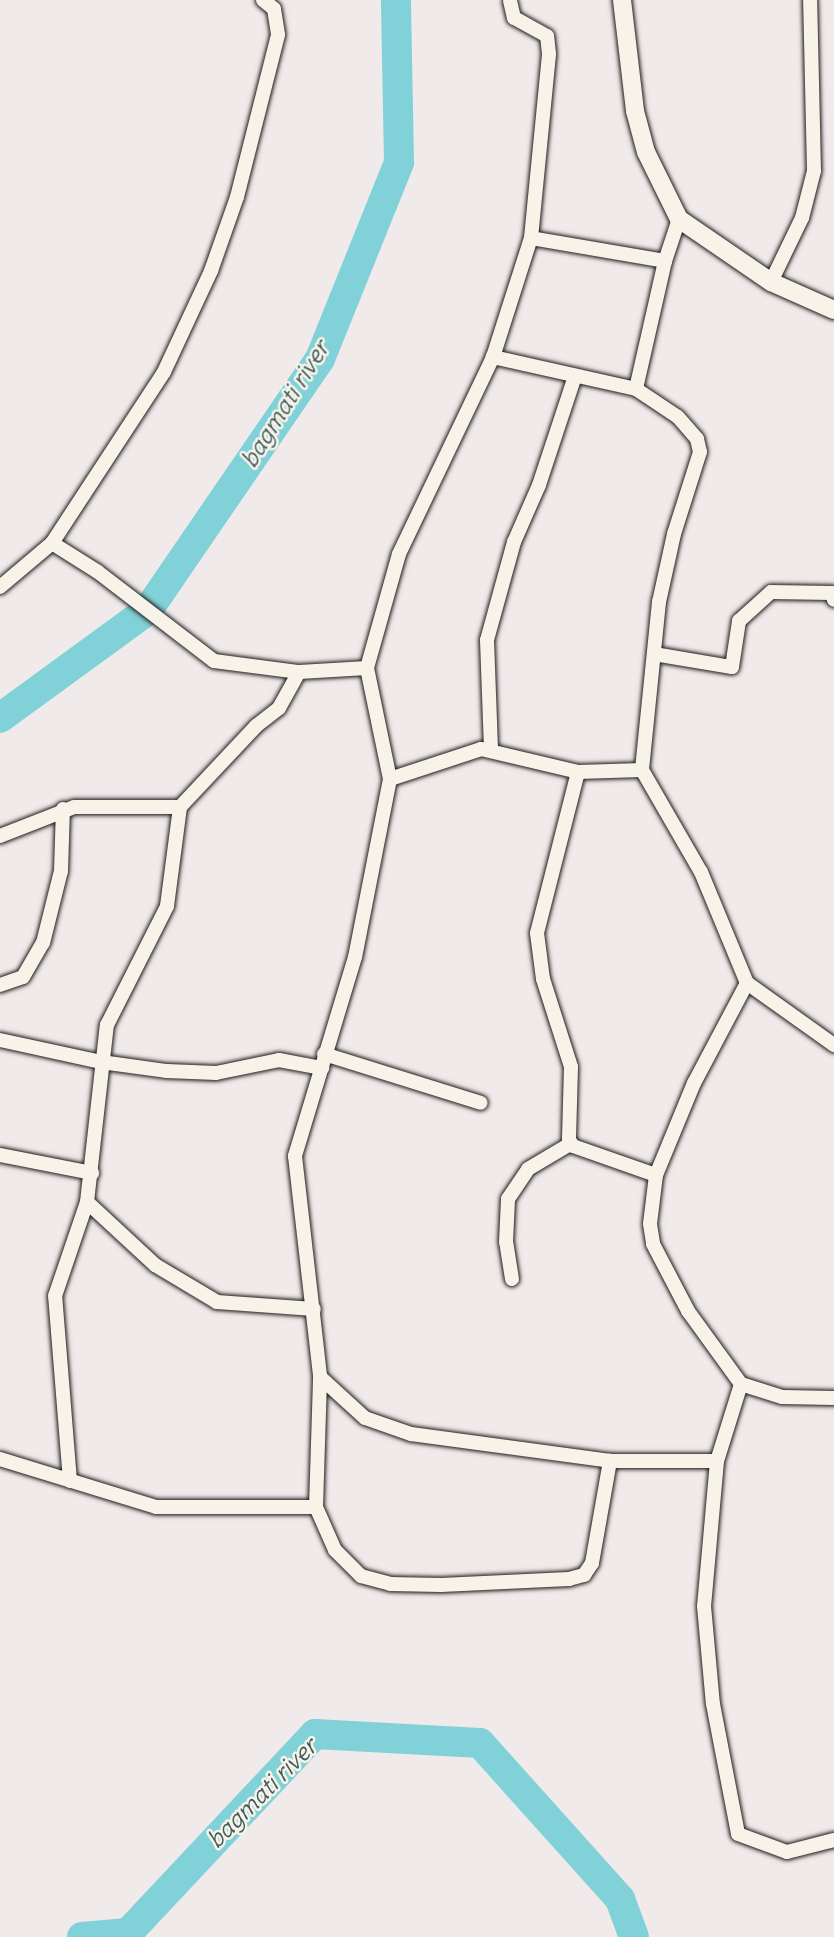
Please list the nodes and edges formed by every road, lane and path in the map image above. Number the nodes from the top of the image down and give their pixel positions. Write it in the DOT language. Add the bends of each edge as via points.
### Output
graph roads {
  1 [pos="263,0"];
  2 [pos="510,0"];
  3 [pos="622,0"];
  4 [pos="810,0"];
  5 [pos="679,219"];
  6 [pos="531,238"];
  7 [pos="665,261"];
  8 [pos="771,282"];
  9 [pos="834,310"];
  10 [pos="493,357"];
  11 [pos="575,376"];
  12 [pos="636,389"];
  13 [pos="52,543"];
  14 [pos="0,587"];
  15 [pos="834,600"];
  16 [pos="654,654"];
  17 [pos="367,668"];
  18 [pos="299,672"];
  19 [pos="491,748"];
  20 [pos="642,770"];
  21 [pos="578,772"];
  22 [pos="390,779"];
  23 [pos="180,807"];
  24 [pos="63,808"];
  25 [pos="0,836"];
  26 [pos="747,983"];
  27 [pos="0,985"];
  28 [pos="0,1040"];
  29 [pos="834,1045"];
  30 [pos="323,1061"];
  31 [pos="101,1062"];
  32 [pos="481,1103"];
  33 [pos="570,1144"];
  34 [pos="0,1155"];
  35 [pos="92,1173"];
  36 [pos="656,1175"];
  37 [pos="87,1202"];
  38 [pos="512,1279"];
  39 [pos="314,1309"];
  40 [pos="320,1377"];
  41 [pos="741,1384"];
  42 [pos="834,1398"];
  43 [pos="0,1459"];
  44 [pos="610,1461"];
  45 [pos="717,1461"];
  46 [pos="70,1481"];
  47 [pos="316,1507"];
  48 [pos="834,1840"];
  1 -- 13 [label="street" via="274,9 278,35 237,197 211,271 164,372"];
  2 -- 6 [label="street" via="514,18 542,31 550,43"];
  3 -- 5 [label="street" via="635,111 646,152"];
  4 -- 8 [label="street" via="814,171 802,218"];
  5 -- 7 [label="street"];
  5 -- 8 [label="street"];
  6 -- 7 [label="street"];
  6 -- 10 [label="street"];
  7 -- 12 [label="street"];
  8 -- 9 [label="street"];
  10 -- 11 [label="street"];
  10 -- 17 [label="street" via="399,554"];
  11 -- 12 [label="street"];
  11 -- 19 [label="street" via="539,485 514,542 488,640"];
  12 -- 16 [label="street" via="678,417 697,439 700,452 667,561"];
  13 -- 14 [label="street"];
  13 -- 18 [label="street" via="98,572 214,661"];
  15 -- 16 [label="street" via="832,593 771,592 739,621 732,667"];
  16 -- 20 [label="street"];
  17 -- 18 [label="street"];
  17 -- 22 [label="street"];
  18 -- 23 [label="street" via="279,708 256,726"];
  19 -- 21 [label="street"];
  19 -- 22 [label="street" via="469,750"];
  20 -- 21 [label="street"];
  20 -- 26 [label="street" via="701,872"];
  21 -- 33 [label="street" via="537,933 543,979 571,1067"];
  22 -- 30 [label="street" via="355,957"];
  23 -- 24 [label="street"];
  23 -- 31 [label="street" via="167,906 113,1008"];
  24 -- 25 [label="street"];
  24 -- 27 [label="street" via="61,872 43,943 23,977"];
  26 -- 29 [label="street"];
  26 -- 36 [label="street" via="694,1083"];
  28 -- 31 [label="street"];
  30 -- 31 [label="street" via="278,1060 216,1073"];
  30 -- 32 [label="street"];
  30 -- 39 [label="street" via="295,1156"];
  31 -- 35 [label="street"];
  33 -- 36 [label="street"];
  33 -- 38 [label="street" via="528,1169 508,1199 506,1242"];
  34 -- 35 [label="street"];
  35 -- 37 [label="street"];
  36 -- 41 [label="street" via="650,1224 653,1244 688,1311"];
  37 -- 39 [label="street" via="156,1265 217,1302"];
  37 -- 46 [label="street" via="55,1296"];
  39 -- 40 [label="street"];
  40 -- 44 [label="street" via="365,1418 385,1428"];
  40 -- 47 [label="street"];
  41 -- 42 [label="street" via="782,1397"];
  41 -- 45 [label="street"];
  43 -- 46 [label="street"];
  44 -- 45 [label="street"];
  44 -- 47 [label="street" via="592,1563 584,1575 569,1579 441,1585 390,1584 361,1576 335,1550"];
  45 -- 48 [label="street" via="704,1606 713,1704 738,1834 787,1852"];
  46 -- 47 [label="street" via="156,1507"];
}
